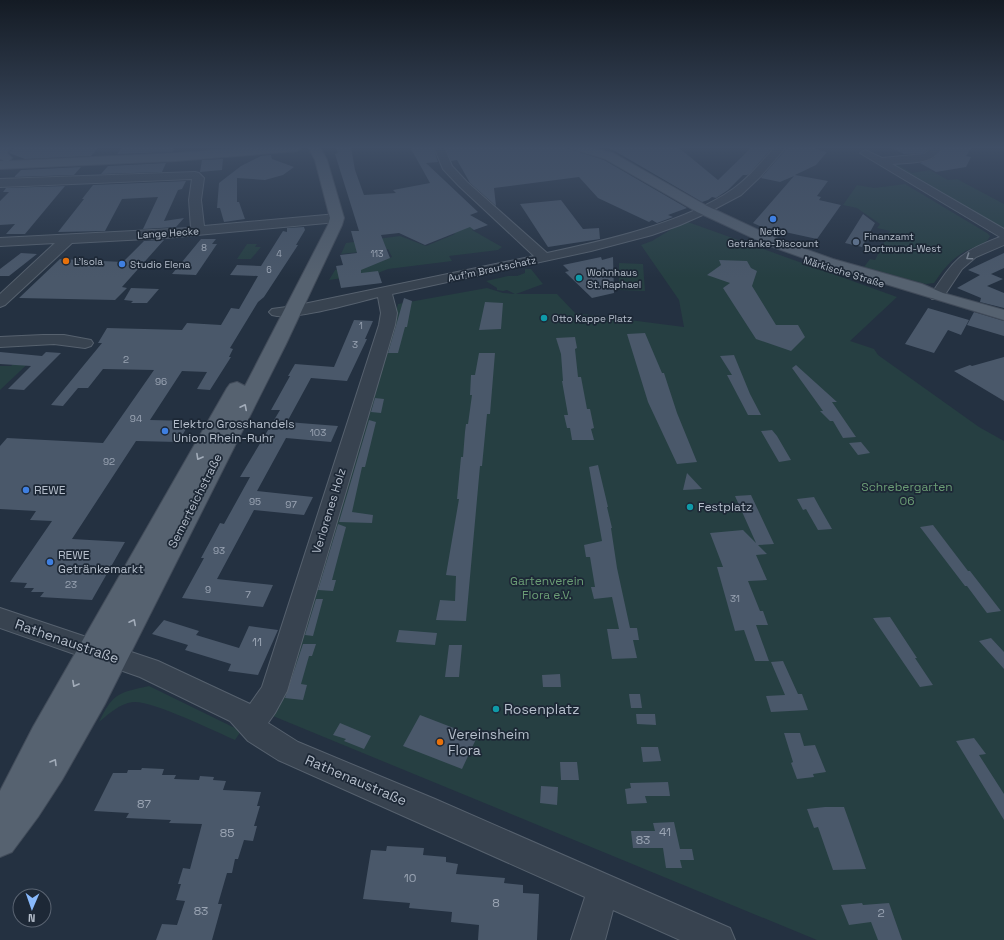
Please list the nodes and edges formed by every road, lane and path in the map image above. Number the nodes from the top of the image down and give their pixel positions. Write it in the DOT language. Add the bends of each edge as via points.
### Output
graph roads {
  1 [pos="196,191"];
  2 [pos="316,191"];
  3 [pos="326,191"];
  4 [pos="471,191"];
  5 [pos="670,191"];
  6 [pos="738,191"];
  7 [pos="930,191"];
  8 [pos="702,209"];
  9 [pos="330,219"];
  10 [pos="198,231"];
  11 [pos="1004,234"];
  12 [pos="68,240"];
  13 [pos="1004,240"];
  14 [pos="0,242"];
  15 [pos="544,258"];
  16 [pos="384,291"];
  17 [pos="937,296"];
  18 [pos="0,302"];
  19 [pos="286,311"];
  20 [pos="1004,315"];
  21 [pos="0,342"];
  22 [pos="85,344"];
  23 [pos="0,618"];
  24 [pos="104,653"];
  25 [pos="251,724"];
  26 [pos="0,831"];
  27 [pos="0,840"];
  28 [pos="603,889"];
  29 [pos="588,940"];
  30 [pos="718,940"];
  1 -- 10 [label="street"];
  2 -- 9 [label="main road"];
  3 -- 9 [label="main road"];
  4 -- 15 [label="street"];
  5 -- 8 [label="main road, Märkische Straße"];
  6 -- 8 [label="street, Auf'm Brautschatz"];
  7 -- 11 [label="street"];
  8 -- 15 [label="street, Auf'm Brautschatz" via="642,235"];
  8 -- 17 [label="main road, Märkische Straße" via="711,219 789,255 913,293"];
  9 -- 10 [label="street, Lange Hecke"];
  9 -- 19 [label="main road, Semerteichstraße" via="332,231"];
  10 -- 12 [label="street, Lange Hecke"];
  12 -- 14 [label="street, Lange Hecke"];
  12 -- 18 [label="street"];
  13 -- 17 [label="street, one-way" via="971,254 957,266"];
  15 -- 16 [label="street, Auf'm Brautschatz"];
  16 -- 19 [label="street, Auf'm Brautschatz"];
  16 -- 25 [label="street, Verlorenes Holz" via="389,313 388,325 274,690"];
  17 -- 20 [label="main road, Märkische Straße"];
  19 -- 24 [label="main road, Semerteichstraße" via="268,333"];
  21 -- 22 [label="street" via="62,340"];
  23 -- 24 [label="street, Rathenaustraße"];
  24 -- 25 [label="street, Rathenaustraße" via="146,668 240,712"];
  24 -- 26 [label="main road, Semerteichstraße, one-way" via="16,792"];
  27 -- 24 [label="main road, Semerteichstraße, one-way" via="47,774 98,690"];
  25 -- 28 [label="street, Rathenaustraße" via="258,732 288,752"];
  28 -- 29 [label="street"];
  28 -- 30 [label="street, Rathenaustraße"];
}
